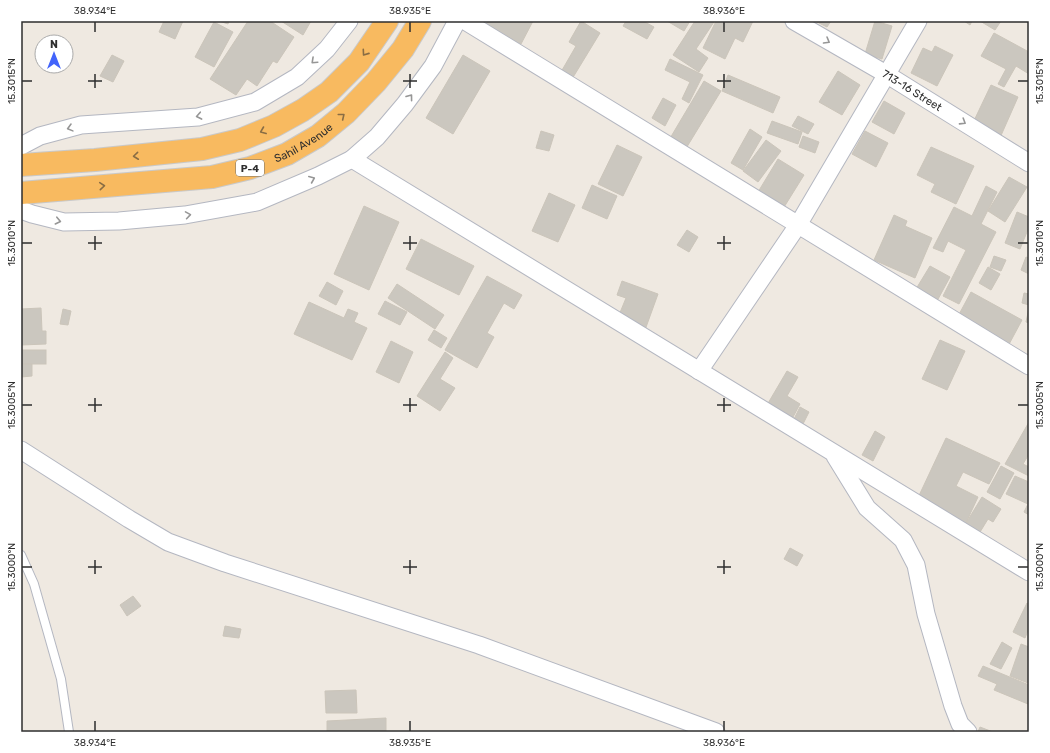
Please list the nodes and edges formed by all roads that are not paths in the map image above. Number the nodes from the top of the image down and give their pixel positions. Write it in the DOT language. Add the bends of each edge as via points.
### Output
graph roads {
  1 [pos="349,21"];
  2 [pos="387,21"];
  3 [pos="420,21"];
  4 [pos="457,21"];
  5 [pos="465,21"];
  6 [pos="794,21"];
  7 [pos="918,21"];
  8 [pos="886,74"];
  9 [pos="21,146"];
  10 [pos="352,159"];
  11 [pos="1029,163"];
  12 [pos="21,165"];
  13 [pos="21,193"];
  14 [pos="21,210"];
  15 [pos="798,225"];
  16 [pos="1029,366"];
  17 [pos="699,370"];
  18 [pos="21,450"];
  19 [pos="833,452"];
  20 [pos="21,555"];
  21 [pos="1029,571"];
  22 [pos="69,732"];
  23 [pos="716,732"];
  24 [pos="968,732"];
  1 -- 9 [label="street, one-way" via="327,49 297,77 255,102 198,116 81,125 40,136"];
  2 -- 12 [label="highway, one-way" via="359,62 329,92 280,123 247,137 202,149"];
  13 -- 3 [label="highway, Sahil Avenue / P-4, one-way" via="212,177 250,168 287,154 318,136 346,113 403,49"];
  10 -- 4 [label="street, one-way" via="377,137 404,104 432,66"];
  5 -- 15 [label="street"];
  6 -- 8 [label="street, 713-16 Street, one-way"];
  7 -- 8 [label="street"];
  8 -- 11 [label="street, 713-16 Street, one-way"];
  8 -- 15 [label="street"];
  14 -- 10 [label="street, one-way" via="64,222 119,221 185,215 257,202"];
  10 -- 17 [label="street"];
  15 -- 16 [label="street"];
  15 -- 17 [label="street"];
  17 -- 19 [label="street"];
  18 -- 23 [label="street" via="168,542 225,563 479,645"];
  19 -- 21 [label="street"];
  19 -- 24 [label="street" via="867,508 903,540 916,565 926,614 953,706 960,724"];
  20 -- 22 [label="lane" via="34,584 61,679"];
}
